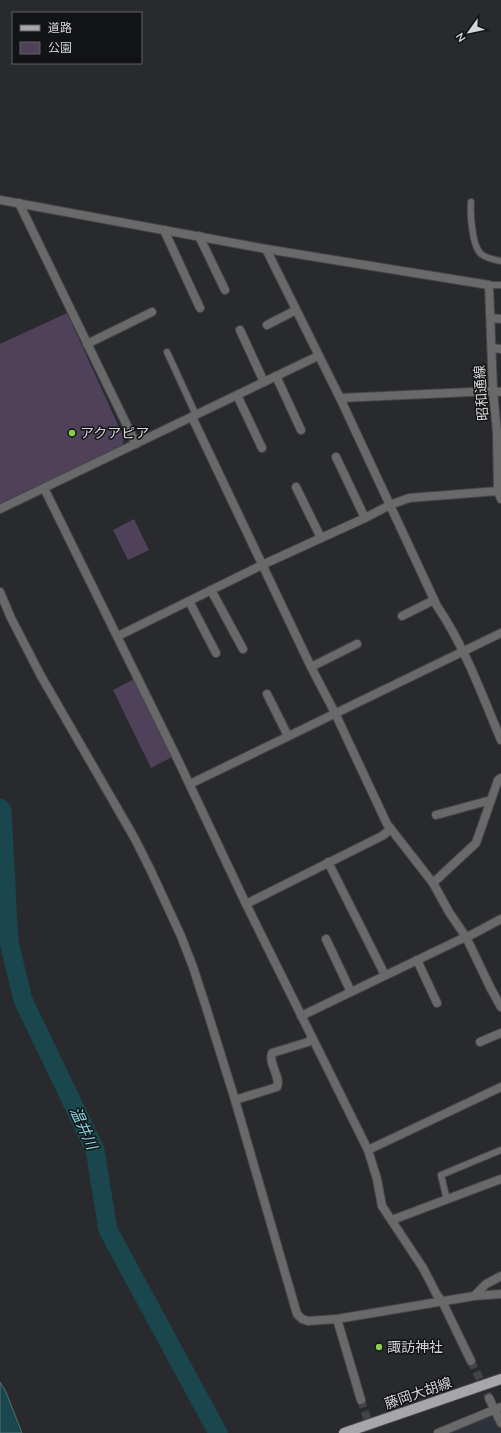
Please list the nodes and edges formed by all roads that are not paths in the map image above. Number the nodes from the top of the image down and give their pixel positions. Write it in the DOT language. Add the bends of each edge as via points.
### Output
graph roads {
  1 [pos="0,200"];
  2 [pos="471,202"];
  3 [pos="19,203"];
  4 [pos="164,230"];
  5 [pos="199,236"];
  6 [pos="266,249"];
  7 [pos="501,261"];
  8 [pos="489,285"];
  9 [pos="501,285"];
  10 [pos="225,290"];
  11 [pos="200,308"];
  12 [pos="296,310"];
  13 [pos="152,312"];
  14 [pos="491,318"];
  15 [pos="501,319"];
  16 [pos="266,325"];
  17 [pos="240,330"];
  18 [pos="88,344"];
  19 [pos="492,348"];
  20 [pos="501,349"];
  21 [pos="167,352"];
  22 [pos="318,356"];
  23 [pos="276,376"];
  24 [pos="264,382"];
  25 [pos="497,391"];
  26 [pos="237,395"];
  27 [pos="340,398"];
  28 [pos="194,416"];
  29 [pos="301,430"];
  30 [pos="499,432"];
  31 [pos="136,444"];
  32 [pos="262,448"];
  33 [pos="336,457"];
  34 [pos="296,487"];
  35 [pos="44,488"];
  36 [pos="500,495"];
  37 [pos="390,505"];
  38 [pos="0,509"];
  39 [pos="365,518"];
  40 [pos="321,538"];
  41 [pos="262,565"];
  42 [pos="211,590"];
  43 [pos="0,592"];
  44 [pos="434,600"];
  45 [pos="189,601"];
  46 [pos="402,616"];
  47 [pos="501,633"];
  48 [pos="118,636"];
  49 [pos="357,644"];
  50 [pos="243,649"];
  51 [pos="463,651"];
  52 [pos="216,653"];
  53 [pos="311,667"];
  54 [pos="267,694"];
  55 [pos="335,713"];
  56 [pos="288,736"];
  57 [pos="501,740"];
  58 [pos="501,778"];
  59 [pos="190,784"];
  60 [pos="491,800"];
  61 [pos="436,815"];
  62 [pos="391,830"];
  63 [pos="328,862"];
  64 [pos="433,883"];
  65 [pos="246,904"];
  66 [pos="501,919"];
  67 [pos="466,937"];
  68 [pos="326,939"];
  69 [pos="417,960"];
  70 [pos="386,975"];
  71 [pos="351,992"];
  72 [pos="438,1003"];
  73 [pos="501,1007"];
  74 [pos="301,1016"];
  75 [pos="501,1033"];
  76 [pos="312,1039"];
  77 [pos="480,1042"];
  78 [pos="501,1087"];
  79 [pos="235,1100"];
  80 [pos="368,1150"];
  81 [pos="501,1150"];
  82 [pos="501,1179"];
  83 [pos="447,1200"];
  84 [pos="392,1220"];
  85 [pos="501,1276"];
  86 [pos="501,1294"];
  87 [pos="474,1296"];
  88 [pos="442,1301"];
  89 [pos="337,1319"];
  90 [pos="471,1361"];
  91 [pos="501,1379"];
  92 [pos="489,1398"];
  93 [pos="361,1400"];
  94 [pos="498,1408"];
  95 [pos="501,1423"];
  96 [pos="344,1433"];
  97 [pos="438,1433"];
  1 -- 3 [label="street"];
  2 -- 7 [label="lane" via="470,211 480,254"];
  3 -- 4 [label="street"];
  3 -- 18 [label="street"];
  4 -- 5 [label="street"];
  4 -- 11 [label="street"];
  5 -- 6 [label="street"];
  5 -- 10 [label="street"];
  6 -- 8 [label="street"];
  6 -- 12 [label="street"];
  8 -- 9 [label="lane"];
  8 -- 14 [label="street, 昭和通線"];
  12 -- 16 [label="street"];
  12 -- 22 [label="street"];
  13 -- 18 [label="street"];
  14 -- 15 [label="street"];
  14 -- 19 [label="street, 昭和通線"];
  17 -- 24 [label="street"];
  18 -- 31 [label="street"];
  19 -- 20 [label="street"];
  19 -- 25 [label="street, 昭和通線"];
  21 -- 28 [label="lane"];
  22 -- 23 [label="street"];
  22 -- 27 [label="street"];
  23 -- 24 [label="street"];
  23 -- 29 [label="street"];
  24 -- 26 [label="street"];
  25 -- 27 [label="street"];
  25 -- 30 [label="street, 昭和通線"];
  26 -- 28 [label="street"];
  26 -- 32 [label="street"];
  27 -- 37 [label="street"];
  28 -- 31 [label="street"];
  28 -- 41 [label="street"];
  30 -- 36 [label="street, 昭和通線"];
  31 -- 35 [label="street"];
  33 -- 39 [label="street"];
  34 -- 40 [label="street"];
  35 -- 38 [label="street"];
  35 -- 48 [label="street"];
  36 -- 37 [label="street" via="408,498"];
  37 -- 39 [label="street"];
  37 -- 44 [label="street"];
  39 -- 40 [label="street"];
  40 -- 41 [label="street"];
  41 -- 42 [label="street"];
  41 -- 53 [label="street"];
  42 -- 45 [label="street"];
  42 -- 50 [label="street"];
  43 -- 79 [label="street" via="41,676 135,839 166,902 193,967"];
  44 -- 46 [label="street"];
  44 -- 51 [label="street" via="449,622"];
  45 -- 48 [label="street"];
  45 -- 52 [label="street"];
  47 -- 51 [label="street"];
  48 -- 59 [label="street"];
  49 -- 53 [label="street"];
  51 -- 55 [label="street"];
  51 -- 57 [label="street"];
  53 -- 55 [label="street"];
  54 -- 56 [label="street"];
  55 -- 56 [label="street"];
  55 -- 62 [label="street"];
  56 -- 59 [label="street"];
  58 -- 60 [label="street"];
  59 -- 65 [label="street"];
  60 -- 61 [label="street"];
  60 -- 64 [label="street" via="476,843"];
  62 -- 63 [label="street"];
  62 -- 64 [label="street"];
  63 -- 65 [label="street"];
  63 -- 70 [label="street"];
  64 -- 67 [label="street"];
  65 -- 74 [label="street"];
  66 -- 67 [label="street"];
  67 -- 69 [label="street"];
  67 -- 73 [label="street"];
  68 -- 71 [label="street"];
  69 -- 70 [label="street"];
  69 -- 72 [label="street"];
  70 -- 71 [label="street"];
  71 -- 74 [label="street"];
  74 -- 76 [label="street"];
  75 -- 77 [label="street"];
  76 -- 79 [label="street" via="272,1053 270,1056 278,1082 277,1087"];
  76 -- 80 [label="street"];
  78 -- 80 [label="street"];
  79 -- 89 [label="street" via="297,1314 308,1321"];
  80 -- 84 [label="street" via="382,1206"];
  81 -- 83 [label="lane" via="441,1175"];
  82 -- 83 [label="street"];
  83 -- 84 [label="street"];
  84 -- 88 [label="street"];
  85 -- 87 [label="street" via="486,1284"];
  86 -- 87 [label="street"];
  87 -- 88 [label="street"];
  88 -- 89 [label="street"];
  88 -- 90 [label="street"];
  89 -- 93 [label="street"];
  91 -- 96 [label="main road, 藤岡大胡線"];
  92 -- 94 [label="street"];
  94 -- 95 [label="street"];
  94 -- 97 [label="street"];
}
